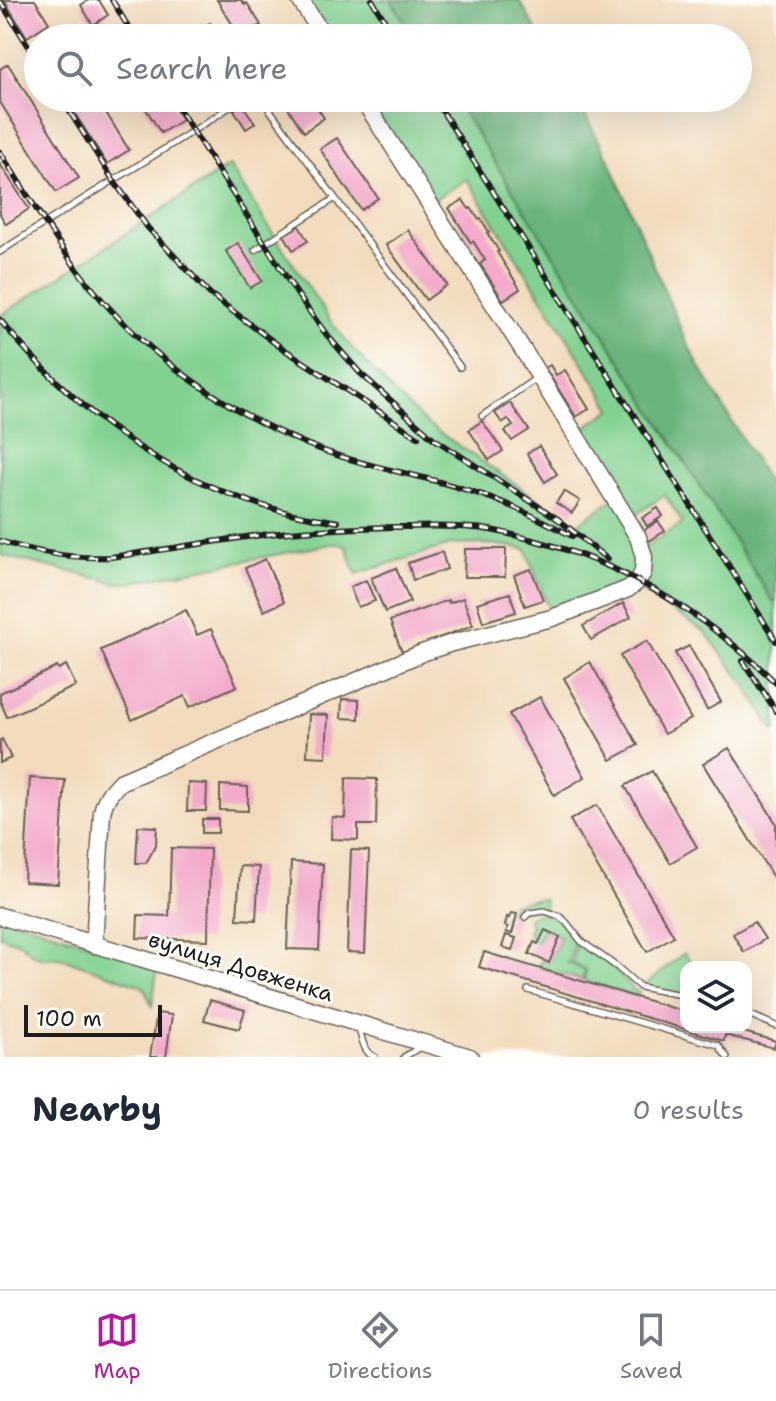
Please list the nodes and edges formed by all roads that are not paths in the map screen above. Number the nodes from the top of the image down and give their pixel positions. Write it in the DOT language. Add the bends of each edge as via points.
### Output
graph roads {
  1 [pos="300,0"];
  2 [pos="316,24"];
  3 [pos="222,112"];
  4 [pos="271,112"];
  5 [pos="371,112"];
  6 [pos="334,199"];
  7 [pos="255,250"];
  8 [pos="0,252"];
  9 [pos="460,367"];
  10 [pos="539,376"];
  11 [pos="482,416"];
  12 [pos="0,916"];
  13 [pos="525,917"];
  14 [pos="94,945"];
  15 [pos="528,990"];
  16 [pos="680,995"];
  17 [pos="752,1016"];
  18 [pos="357,1024"];
  19 [pos="776,1026"];
  20 [pos="424,1044"];
  21 [pos="375,1057"];
  22 [pos="404,1057"];
  23 [pos="470,1057"];
  24 [pos="727,1057"];
  1 -- 2 [label="street"];
  3 -- 8 [label="lane"];
  4 -- 6 [label="lane"];
  5 -- 10 [label="street"];
  6 -- 7 [label="lane"];
  6 -- 9 [label="lane"];
  10 -- 11 [label="lane"];
  10 -- 14 [label="street" via="638,537 644,560 640,579 624,591 552,618 412,657 120,782 102,812"];
  12 -- 14 [label="street, вулиця Довженка"];
  13 -- 16 [label="lane" via="537,911 552,913 640,987"];
  14 -- 18 [label="street, вулиця Довженка"];
  15 -- 24 [label="lane" via="718,1045"];
  17 -- 19 [label="lane"];
  18 -- 20 [label="street, вулиця Довженка"];
  18 -- 21 [label="lane" via="367,1052"];
  20 -- 22 [label="lane"];
  20 -- 23 [label="street, вулиця Довженка"];
}
